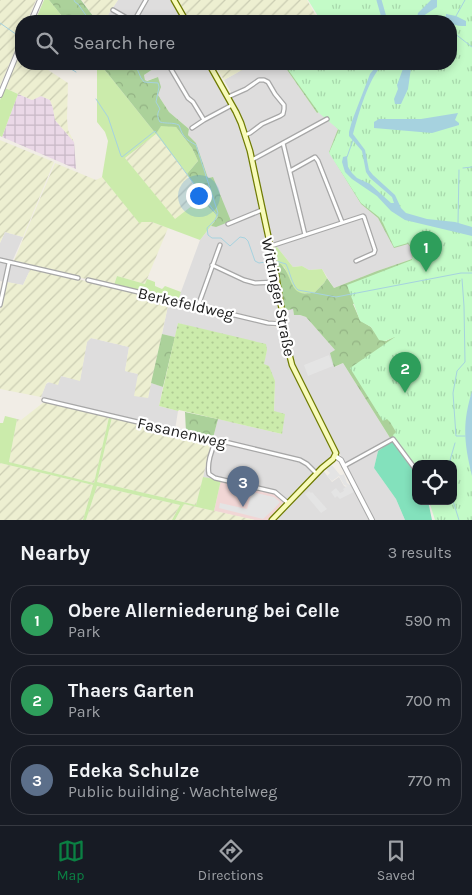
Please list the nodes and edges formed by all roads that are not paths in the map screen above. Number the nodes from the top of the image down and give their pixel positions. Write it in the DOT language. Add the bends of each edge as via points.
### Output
graph roads {
  1 [pos="40,0"];
  2 [pos="146,0"];
  3 [pos="174,0"];
  4 [pos="113,10"];
  5 [pos="34,15"];
  6 [pos="122,15"];
  7 [pos="137,15"];
  8 [pos="183,15"];
  9 [pos="15,59"];
  10 [pos="172,70"];
  11 [pos="212,70"];
  12 [pos="0,95"];
  13 [pos="228,97"];
  14 [pos="232,105"];
  15 [pos="327,119"];
  16 [pos="204,120"];
  17 [pos="192,128"];
  18 [pos="245,134"];
  19 [pos="283,143"];
  20 [pos="252,160"];
  21 [pos="290,171"];
  22 [pos="262,210"];
  23 [pos="342,222"];
  24 [pos="228,224"];
  25 [pos="305,235"];
  26 [pos="220,246"];
  27 [pos="270,247"];
  28 [pos="0,260"];
  29 [pos="356,260"];
  30 [pos="10,263"];
  31 [pos="212,265"];
  32 [pos="78,278"];
  33 [pos="88,280"];
  34 [pos="277,282"];
  35 [pos="0,305"];
  36 [pos="198,306"];
  37 [pos="284,324"];
  38 [pos="44,400"];
  39 [pos="216,442"];
  40 [pos="335,456"];
  41 [pos="412,465"];
  42 [pos="344,466"];
  43 [pos="316,473"];
  44 [pos="288,503"];
  45 [pos="272,520"];
  46 [pos="372,520"];
  1 -- 5 [label="street"];
  2 -- 7 [label="street"];
  3 -- 8 [label="main road"];
  4 -- 6 [label="street"];
  9 -- 12 [label="street"];
  10 -- 16 [label="street"];
  11 -- 13 [label="main road, Wittinger Straße"];
  13 -- 14 [label="main road, Wittinger Straße"];
  13 -- 18 [label="street" via="264,80 284,105 283,114"];
  14 -- 16 [label="street"];
  14 -- 18 [label="main road, Wittinger Straße"];
  15 -- 19 [label="street"];
  16 -- 17 [label="street"];
  18 -- 20 [label="main road, Wittinger Straße"];
  19 -- 20 [label="street"];
  19 -- 21 [label="street"];
  20 -- 22 [label="main road, Wittinger Straße"];
  21 -- 23 [label="street" via="314,157"];
  21 -- 25 [label="street"];
  22 -- 24 [label="street"];
  22 -- 27 [label="main road, Wittinger Straße"];
  23 -- 25 [label="street"];
  23 -- 29 [label="street" via="364,217 377,250"];
  25 -- 27 [label="street"];
  26 -- 31 [label="street"];
  27 -- 34 [label="main road, Wittinger Straße"];
  28 -- 30 [label="street"];
  30 -- 32 [label="street"];
  30 -- 35 [label="street"];
  31 -- 34 [label="street" via="255,283"];
  31 -- 36 [label="street"];
  33 -- 36 [label="street, Berkefeldweg"];
  34 -- 37 [label="main road, Wittinger Straße"];
  36 -- 37 [label="street, Berkefeldweg"];
  37 -- 40 [label="main road, Wittinger Straße" via="292,365 335,450"];
  38 -- 39 [label="street, Fasanenweg"];
  39 -- 43 [label="street, Fasanenweg" via="300,460"];
  39 -- 44 [label="street" via="209,474 275,492"];
  40 -- 42 [label="street, Wittinger Straße"];
  40 -- 43 [label="main road"];
  41 -- 42 [label="street" via="393,439"];
  42 -- 46 [label="street, Wittinger Straße"];
  43 -- 44 [label="main road"];
  44 -- 45 [label="main road"];
}
